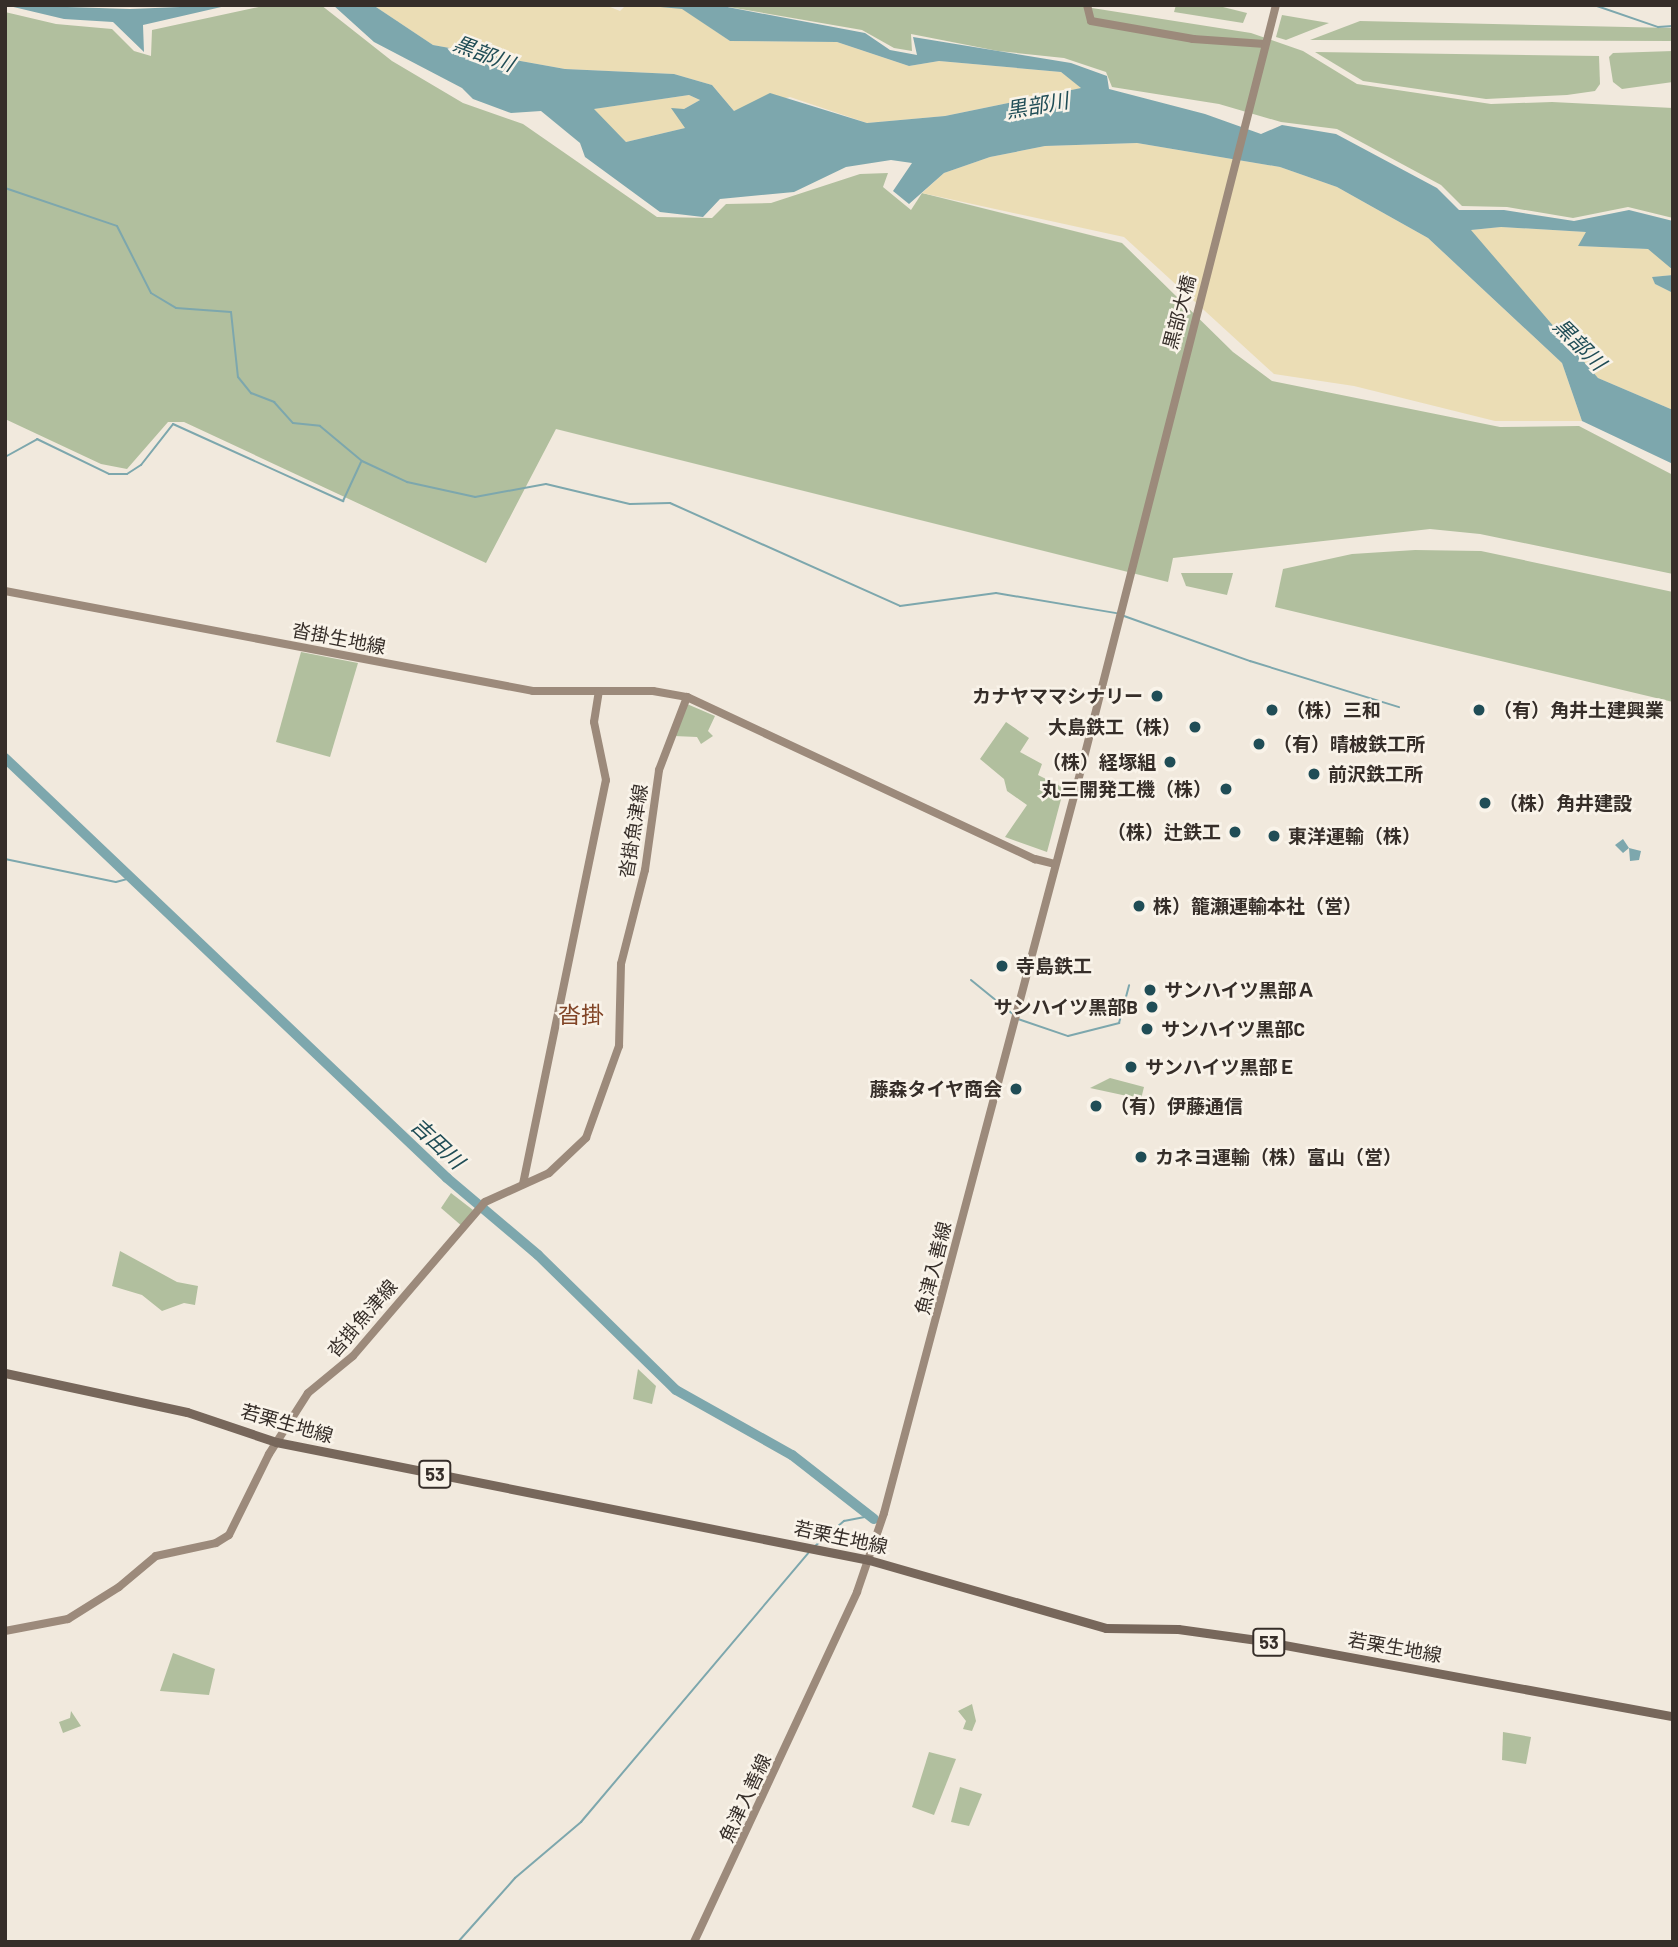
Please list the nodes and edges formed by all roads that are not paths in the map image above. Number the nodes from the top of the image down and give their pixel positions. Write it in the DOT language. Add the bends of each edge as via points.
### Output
graph roads {
  1 [pos="1087,5"];
  2 [pos="1276,5"];
  3 [pos="1265,44"];
  4 [pos="1127,575"];
  5 [pos="5,591"];
  6 [pos="599,691"];
  7 [pos="687,697"];
  8 [pos="1055,864"];
  9 [pos="523,1184"];
  10 [pos="5,1373"];
  11 [pos="276,1442"];
  12 [pos="869,1560"];
  13 [pos="5,1630"];
  14 [pos="1673,1716"];
  15 [pos="694,1942"];
  1 -- 3 [label="main road" via="1091,21 1193,39"];
  2 -- 3 [label="main road"];
  3 -- 4 [label="main road, 黒部大橋"];
  4 -- 8 [label="main road, 魚津入善線"];
  5 -- 6 [label="main road, 沓掛生地線" via="533,691"];
  6 -- 7 [label="main road, 沓掛生地線"];
  6 -- 9 [label="main road, 沓掛魚津線" via="593,722 606,780"];
  7 -- 8 [label="main road" via="1035,859"];
  7 -- 9 [label="main road, 沓掛魚津線" via="659,770 645,870 621,964 618,1046 604,1077 595,1119 586,1138 562,1164"];
  8 -- 12 [label="main road, 魚津入善線"];
  9 -- 11 [label="main road, 沓掛魚津線" via="481,1206 353,1356 309,1393"];
  10 -- 11 [label="main road, 若栗生地線 / 53" via="187,1412"];
  11 -- 12 [label="main road, 若栗生地線 / 53"];
  11 -- 13 [label="main road, 沓掛魚津線" via="239,1519 224,1539 156,1556 120,1587 61,1622"];
  12 -- 14 [label="main road, 若栗生地線 / 53" via="1106,1628 1178,1629 1245,1638"];
  12 -- 15 [label="main road, 魚津入善線"];
}
